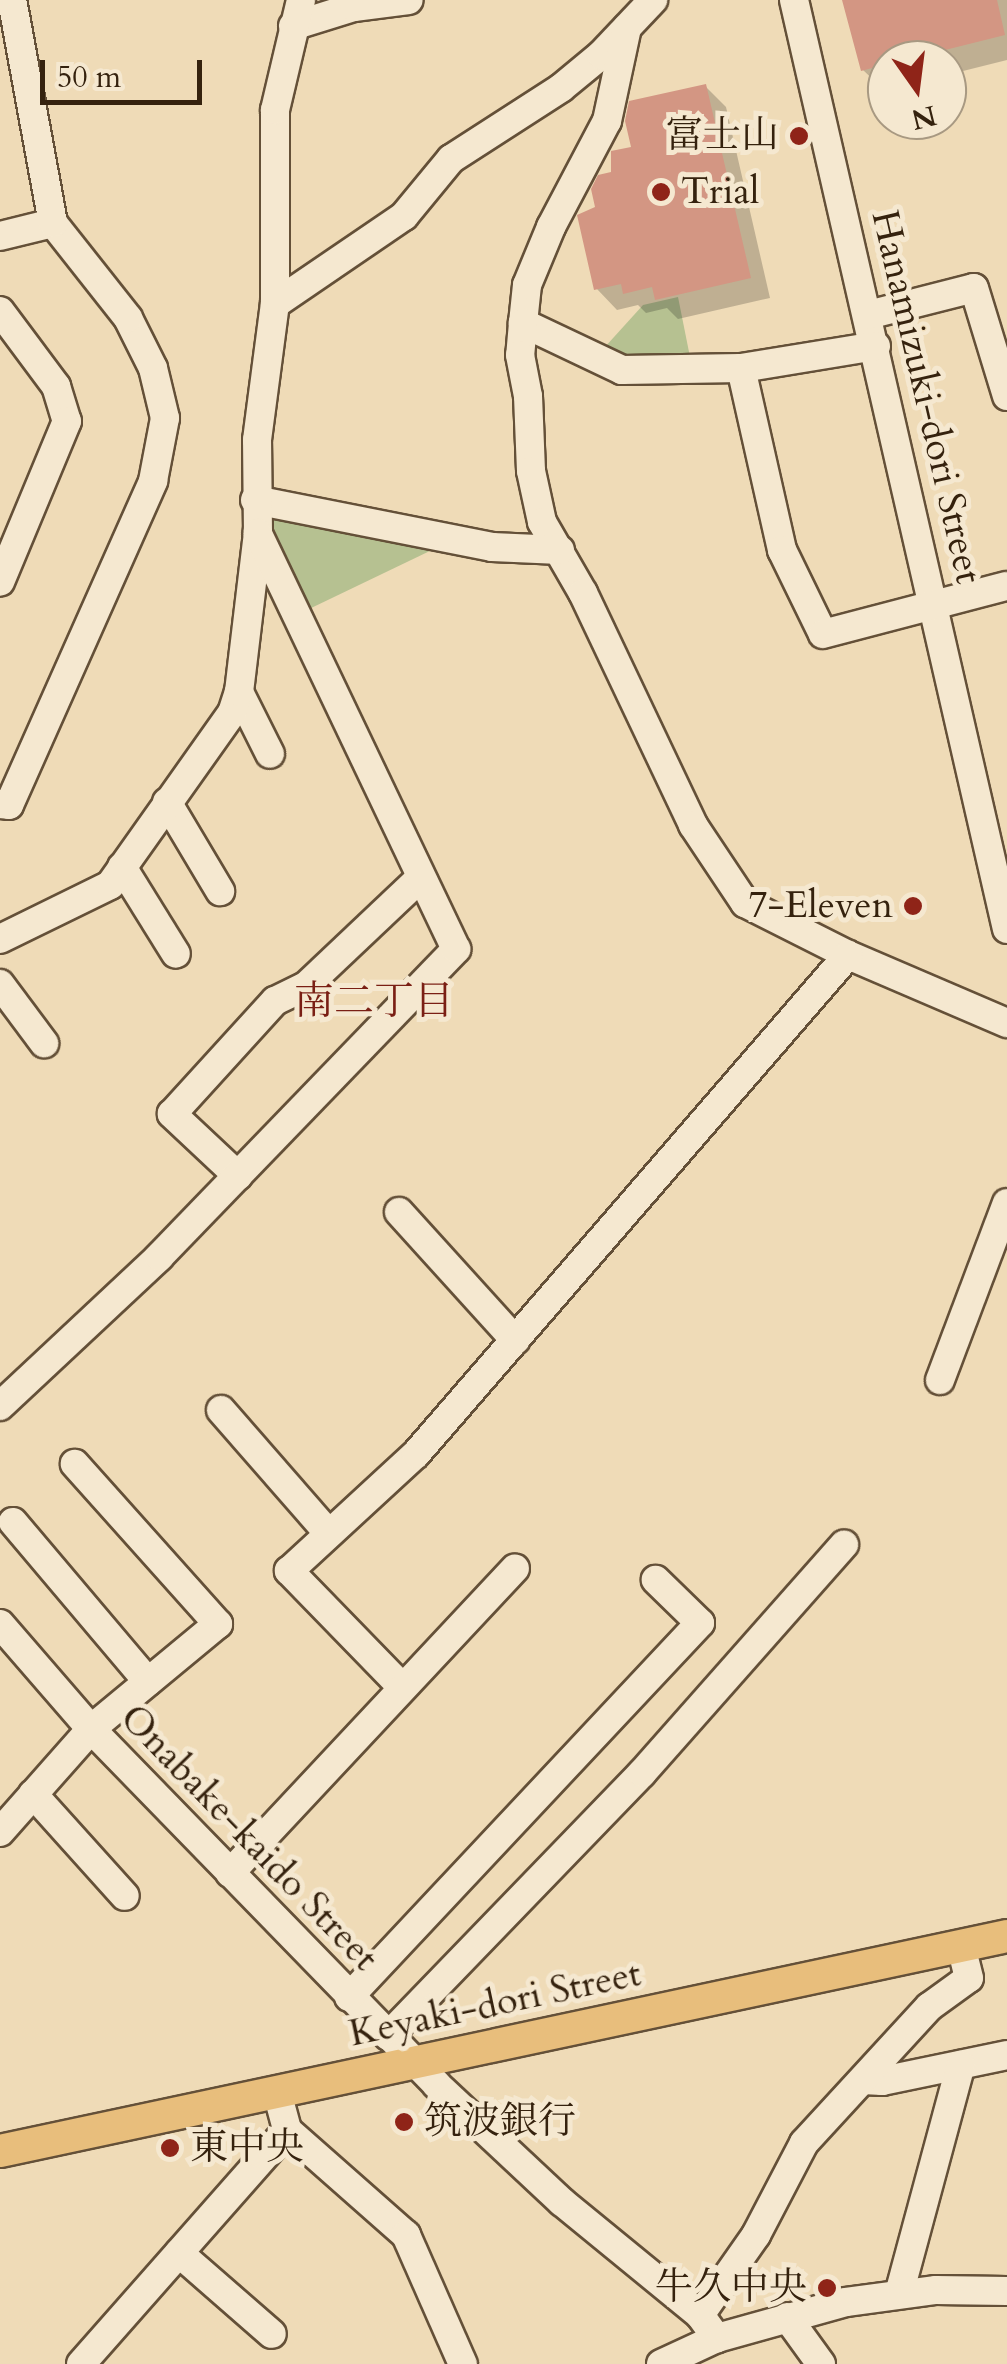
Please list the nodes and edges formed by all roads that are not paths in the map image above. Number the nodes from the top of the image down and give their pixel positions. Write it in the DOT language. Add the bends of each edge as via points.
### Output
graph roads {
  1 [pos="12,0"];
  2 [pos="409,0"];
  3 [pos="654,0"];
  4 [pos="794,0"];
  5 [pos="297,13"];
  6 [pos="628,28"];
  7 [pos="53,223"];
  8 [pos="0,236"];
  9 [pos="275,304"];
  10 [pos="0,311"];
  11 [pos="868,315"];
  12 [pos="523,324"];
  13 [pos="876,346"];
  14 [pos="742,368"];
  15 [pos="1007,396"];
  16 [pos="254,500"];
  17 [pos="258,533"];
  18 [pos="560,550"];
  19 [pos="0,582"];
  20 [pos="1007,586"];
  21 [pos="936,606"];
  22 [pos="239,692"];
  23 [pos="270,754"];
  24 [pos="166,802"];
  25 [pos="0,804"];
  26 [pos="122,867"];
  27 [pos="420,879"];
  28 [pos="220,892"];
  29 [pos="1007,929"];
  30 [pos="0,940"];
  31 [pos="176,954"];
  32 [pos="848,955"];
  33 [pos="0,984"];
  34 [pos="1007,1023"];
  35 [pos="44,1043"];
  36 [pos="238,1176"];
  37 [pos="1007,1204"];
  38 [pos="399,1212"];
  39 [pos="515,1340"];
  40 [pos="940,1380"];
  41 [pos="0,1406"];
  42 [pos="221,1410"];
  43 [pos="74,1464"];
  44 [pos="13,1522"];
  45 [pos="329,1534"];
  46 [pos="844,1545"];
  47 [pos="515,1568"];
  48 [pos="656,1580"];
  49 [pos="0,1624"];
  50 [pos="148,1682"];
  51 [pos="401,1686"];
  52 [pos="91,1729"];
  53 [pos="33,1794"];
  54 [pos="0,1832"];
  55 [pos="230,1873"];
  56 [pos="125,1896"];
  57 [pos="1007,1936"];
  58 [pos="961,1946"];
  59 [pos="349,1996"];
  60 [pos="388,2036"];
  61 [pos="1007,2055"];
  62 [pos="416,2062"];
  63 [pos="961,2065"];
  64 [pos="863,2080"];
  65 [pos="277,2092"];
  66 [pos="287,2130"];
  67 [pos="0,2151"];
  68 [pos="180,2252"];
  69 [pos="1007,2291"];
  70 [pos="899,2294"];
  71 [pos="700,2314"];
  72 [pos="787,2317"];
  73 [pos="272,2334"];
  74 [pos="717,2338"];
  75 [pos="81,2364"];
  76 [pos="463,2364"];
  77 [pos="661,2364"];
  78 [pos="821,2364"];
  1 -- 7 [label="street"];
  2 -- 5 [label="street"];
  3 -- 6 [label="street"];
  4 -- 11 [label="street, Hanamizuki-dori Street"];
  5 -- 9 [label="street" via="275,110"];
  6 -- 9 [label="street" via="561,88 450,159 404,216"];
  6 -- 12 [label="street" via="607,121 550,227 528,285"];
  7 -- 8 [label="street"];
  7 -- 25 [label="street" via="128,318 152,368 165,418 152,482 9,806"];
  9 -- 16 [label="street"];
  10 -- 19 [label="street" via="56,386 67,421"];
  11 -- 13 [label="street, Hanamizuki-dori Street"];
  11 -- 15 [label="street" via="974,288"];
  12 -- 14 [label="street" via="622,370"];
  12 -- 18 [label="street" via="531,471 542,522"];
  13 -- 14 [label="street"];
  13 -- 21 [label="street, Hanamizuki-dori Street"];
  14 -- 21 [label="street" via="782,550 823,634"];
  16 -- 17 [label="street"];
  16 -- 18 [label="street" via="492,547"];
  17 -- 22 [label="street"];
  17 -- 27 [label="street"];
  18 -- 32 [label="street" via="726,881 745,903"];
  20 -- 21 [label="street"];
  21 -- 29 [label="street, Hanamizuki-dori Street"];
  22 -- 23 [label="street"];
  22 -- 24 [label="street" via="232,714"];
  24 -- 26 [label="street"];
  24 -- 28 [label="street"];
  26 -- 30 [label="street" via="110,885"];
  26 -- 31 [label="street"];
  27 -- 36 [label="street" via="456,950"];
  27 -- 36 [label="street" via="306,986 276,1001 172,1114"];
  32 -- 34 [label="street"];
  32 -- 39 [label="street"];
  33 -- 35 [label="street"];
  36 -- 41 [label="street"];
  37 -- 40 [label="street"];
  38 -- 39 [label="street"];
  39 -- 45 [label="street" via="416,1454"];
  42 -- 45 [label="street"];
  43 -- 50 [label="street" via="218,1624"];
  44 -- 50 [label="street"];
  45 -- 51 [label="street" via="289,1571"];
  46 -- 60 [label="street" via="642,1773"];
  47 -- 51 [label="street"];
  48 -- 59 [label="street" via="700,1623"];
  49 -- 52 [label="street, Onabake-kaido Street"];
  50 -- 52 [label="street"];
  51 -- 55 [label="street"];
  52 -- 53 [label="street"];
  52 -- 55 [label="street, Onabake-kaido Street"];
  53 -- 54 [label="street"];
  53 -- 56 [label="street"];
  55 -- 59 [label="street, Onabake-kaido Street"];
  57 -- 58 [label="main road, Keyaki-dori Street"];
  58 -- 62 [label="main road, Keyaki-dori Street"];
  58 -- 64 [label="street" via="969,1978 929,2008"];
  59 -- 60 [label="street, Onabake-kaido Street"];
  60 -- 62 [label="street, Onabake-kaido Street"];
  61 -- 63 [label="street"];
  62 -- 65 [label="main road, Keyaki-dori Street"];
  62 -- 71 [label="street, Onabake-kaido Street" via="562,2202"];
  63 -- 64 [label="street"];
  63 -- 70 [label="street"];
  64 -- 71 [label="street" via="804,2143 756,2235"];
  65 -- 66 [label="street"];
  65 -- 67 [label="main road, Keyaki-dori Street"];
  66 -- 68 [label="street"];
  66 -- 76 [label="street" via="406,2236"];
  68 -- 73 [label="street"];
  68 -- 75 [label="street"];
  69 -- 70 [label="street"];
  70 -- 72 [label="street"];
  71 -- 74 [label="street, Onabake-kaido Street"];
  72 -- 74 [label="street"];
  72 -- 78 [label="street"];
  74 -- 77 [label="street"];
}
